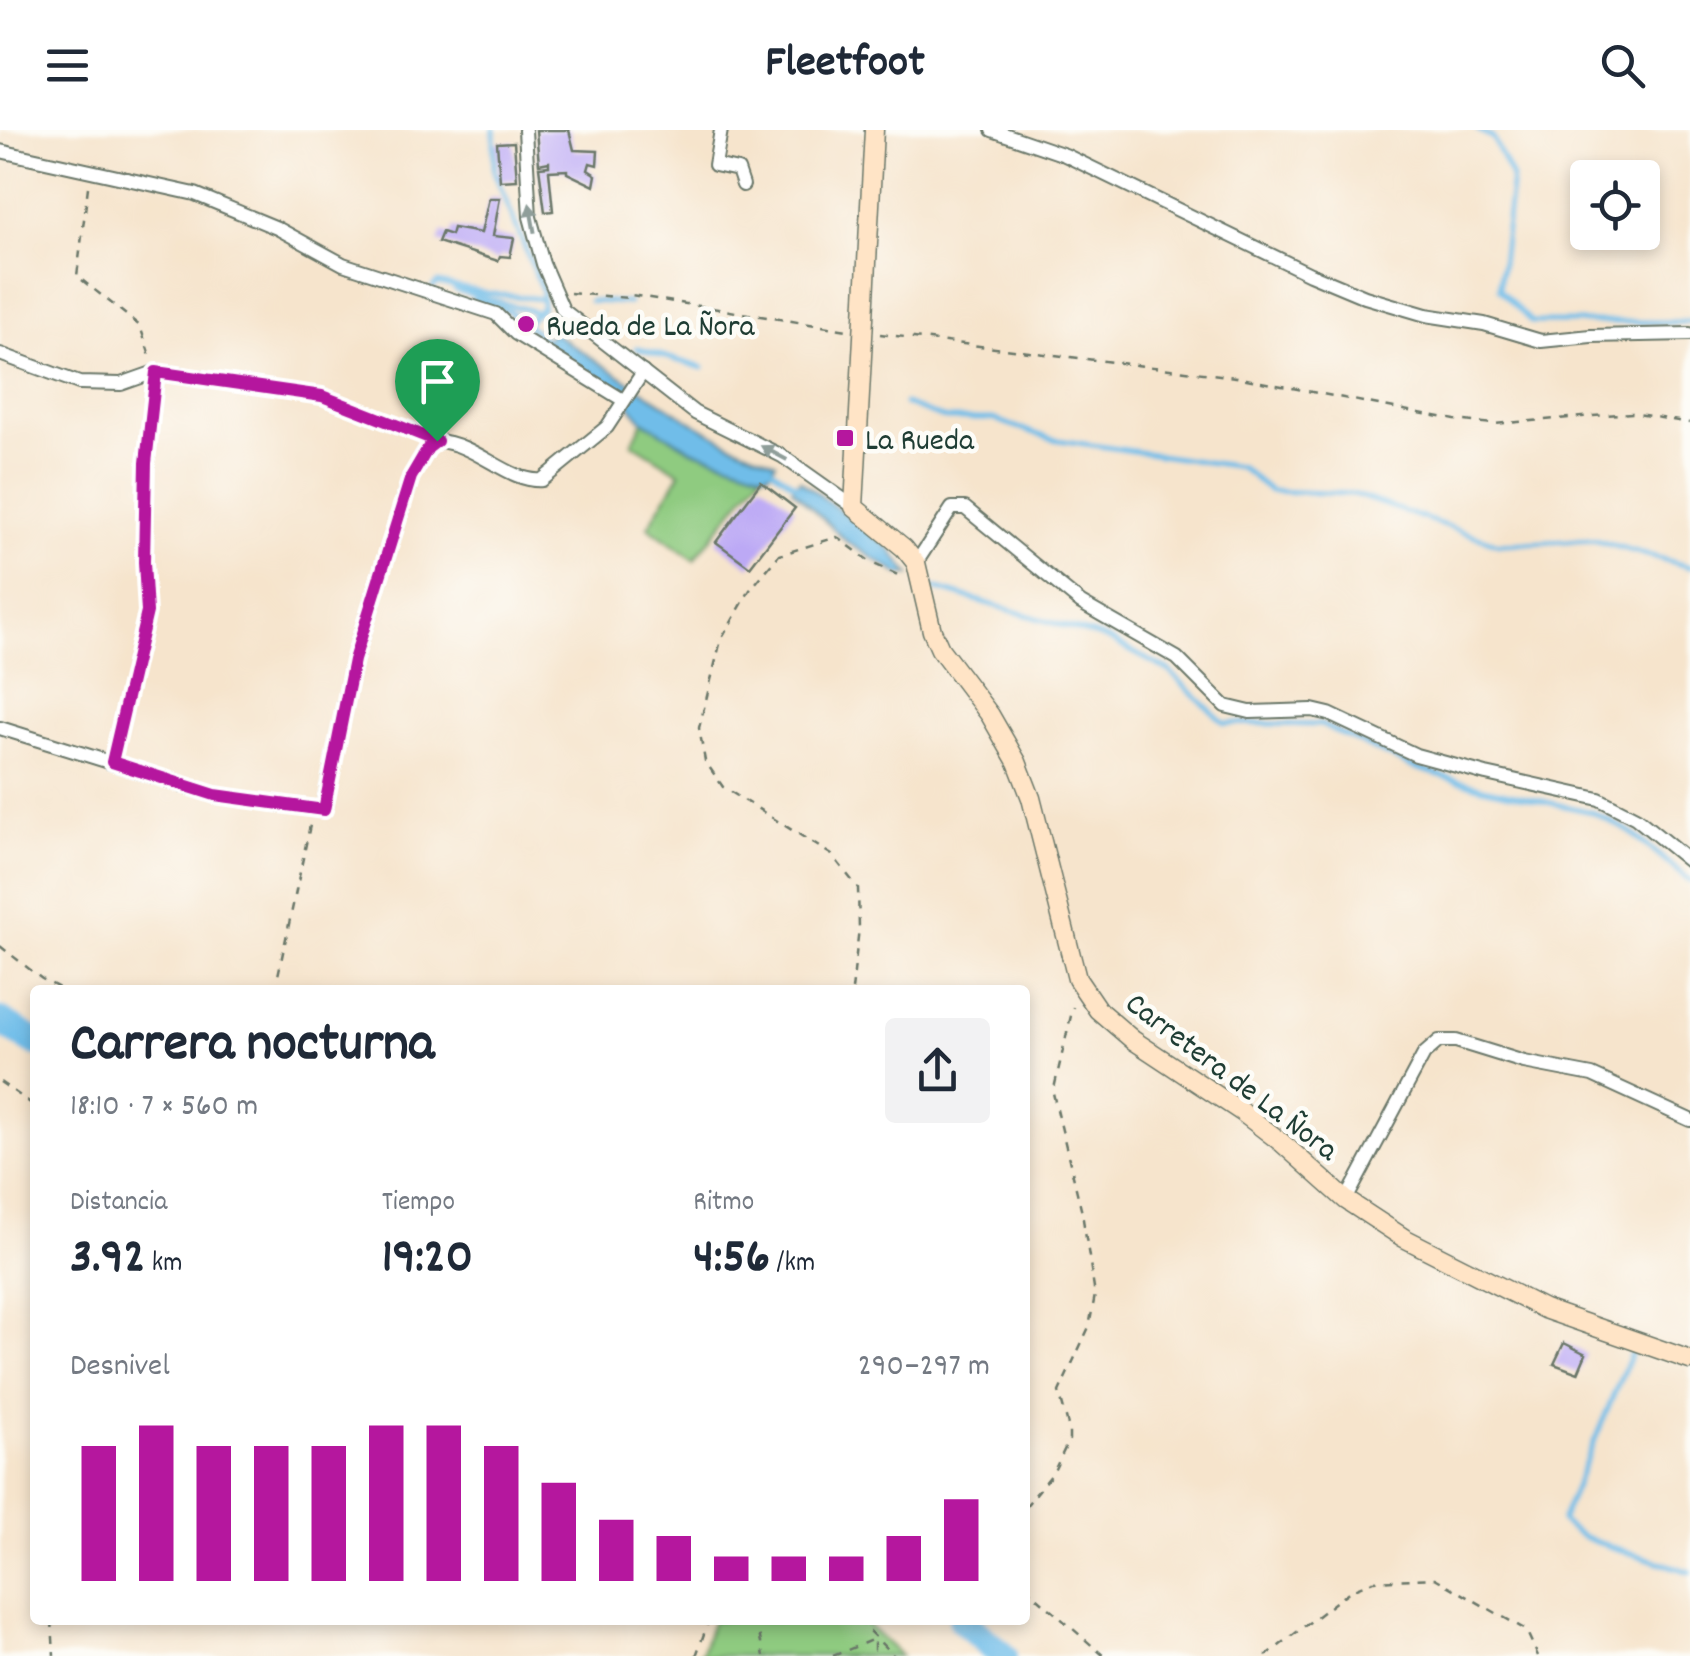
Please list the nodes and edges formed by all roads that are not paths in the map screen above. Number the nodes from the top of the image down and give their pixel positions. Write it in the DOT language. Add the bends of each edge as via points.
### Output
graph roads {
  1 [pos="525,130"];
  2 [pos="721,130"];
  3 [pos="874,130"];
  4 [pos="992,130"];
  5 [pos="0,151"];
  6 [pos="744,185"];
  7 [pos="1690,334"];
  8 [pos="0,354"];
  9 [pos="639,377"];
  10 [pos="622,400"];
  11 [pos="437,441"];
  12 [pos="854,507"];
  13 [pos="919,576"];
  14 [pos="0,728"];
  15 [pos="1690,862"];
  16 [pos="1690,1120"];
  17 [pos="1346,1200"];
  18 [pos="1690,1360"];
  9 -- 1 [label="street, one-way" via="564,310 554,292 530,217"];
  2 -- 6 [label="street" via="715,165 738,170"];
  3 -- 12 [label="main road"];
  4 -- 7 [label="street" via="1062,153 1310,274 1426,315 1540,340"];
  5 -- 10 [label="street" via="196,194 343,264 496,314 516,334"];
  8 -- 11 [label="street" via="79,383 121,384 156,372 322,396"];
  9 -- 10 [label="street"];
  12 -- 9 [label="street, one-way" via="782,456"];
  10 -- 11 [label="street" via="606,427 542,480"];
  11 -- 14 [label="street" via="411,477 354,660 324,810 215,795"];
  12 -- 13 [label="main road" via="904,548"];
  13 -- 15 [label="street" via="952,508 965,508 1081,603 1177,658 1226,706 1329,714 1416,755 1599,799 1636,818"];
  13 -- 17 [label="main road, Carretera de La Ñora" via="940,648 1017,762 1082,987 1114,1026 1242,1112"];
  16 -- 17 [label="street" via="1592,1075 1439,1041 1424,1054"];
  17 -- 18 [label="main road, Carretera de La Ñora" via="1404,1238 1544,1309"];
}
